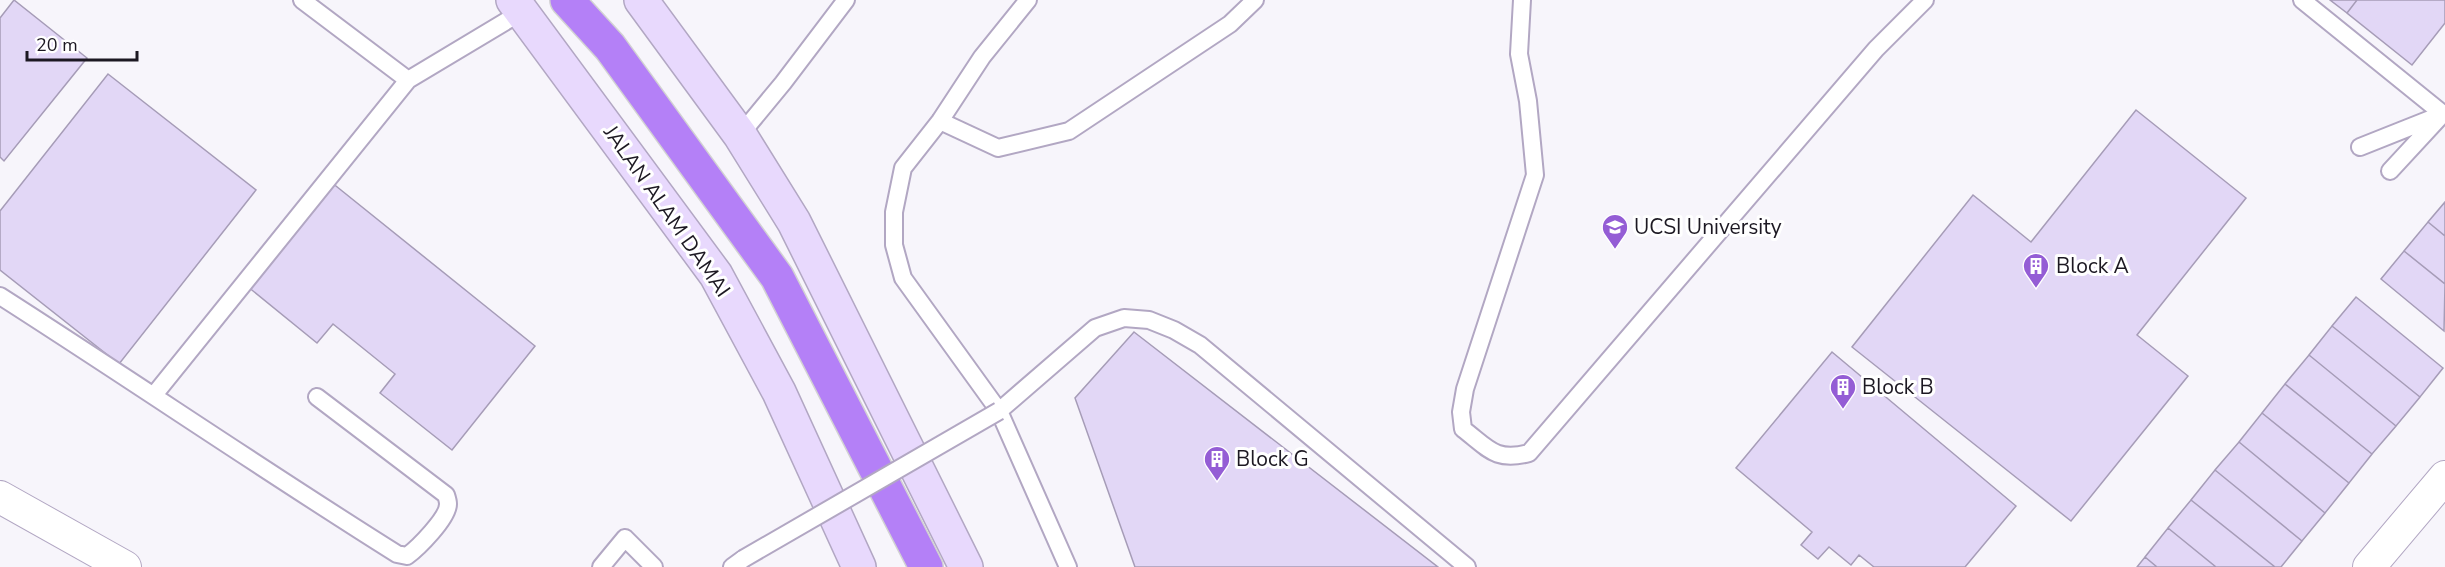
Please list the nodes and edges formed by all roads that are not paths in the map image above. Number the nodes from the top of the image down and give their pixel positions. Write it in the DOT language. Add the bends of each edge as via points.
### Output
graph roads {
  1 [pos="302,0"];
  2 [pos="567,0"];
  3 [pos="641,0"];
  4 [pos="1028,0"];
  5 [pos="1255,0"];
  6 [pos="1522,0"];
  7 [pos="1925,0"];
  8 [pos="2302,0"];
  9 [pos="838,3"];
  10 [pos="529,4"];
  11 [pos="408,80"];
  12 [pos="2444,113"];
  13 [pos="940,121"];
  14 [pos="740,135"];
  15 [pos="2360,147"];
  16 [pos="2390,171"];
  17 [pos="0,296"];
  18 [pos="153,394"];
  19 [pos="317,397"];
  20 [pos="999,411"];
  21 [pos="2445,477"];
  22 [pos="0,497"];
  23 [pos="737,563"];
  24 [pos="125,567"];
  25 [pos="600,567"];
  26 [pos="654,567"];
  27 [pos="859,567"];
  28 [pos="910,567"];
  29 [pos="926,567"];
  30 [pos="966,567"];
  31 [pos="1068,567"];
  32 [pos="1467,567"];
  33 [pos="2369,567"];
  1 -- 11 [label="lane"];
  2 -- 29 [label="highway" via="610,48 777,277"];
  3 -- 14 [label="main road"];
  4 -- 13 [label="lane" via="982,57"];
  5 -- 13 [label="lane" via="1230,24 1069,131 999,148"];
  6 -- 7 [label="lane" via="1520,54 1535,175 1465,389 1461,412 1463,429 1496,454 1511,458 1529,453 1876,49"];
  8 -- 12 [label="lane"];
  9 -- 14 [label="lane" via="783,83"];
  10 -- 11 [label="lane"];
  10 -- 27 [label="main road, JALAN ALAM DAMAI" via="716,274 779,392"];
  10 -- 28 [label="highway" via="603,57 767,287"];
  11 -- 18 [label="lane"];
  12 -- 15 [label="lane"];
  12 -- 16 [label="lane"];
  13 -- 20 [label="lane" via="903,168 894,212 894,245 903,278"];
  14 -- 30 [label="main road" via="794,222"];
  17 -- 18 [label="lane"];
  18 -- 19 [label="lane" via="352,526 397,554 407,556 445,514 446,495"];
  20 -- 23 [label="lane, bridge"];
  20 -- 31 [label="lane"];
  20 -- 32 [label="lane" via="1095,328 1124,318 1149,320 1200,345"];
  21 -- 33 [label="street"];
  22 -- 24 [label="street"];
  25 -- 26 [label="lane" via="625,538"];
}
